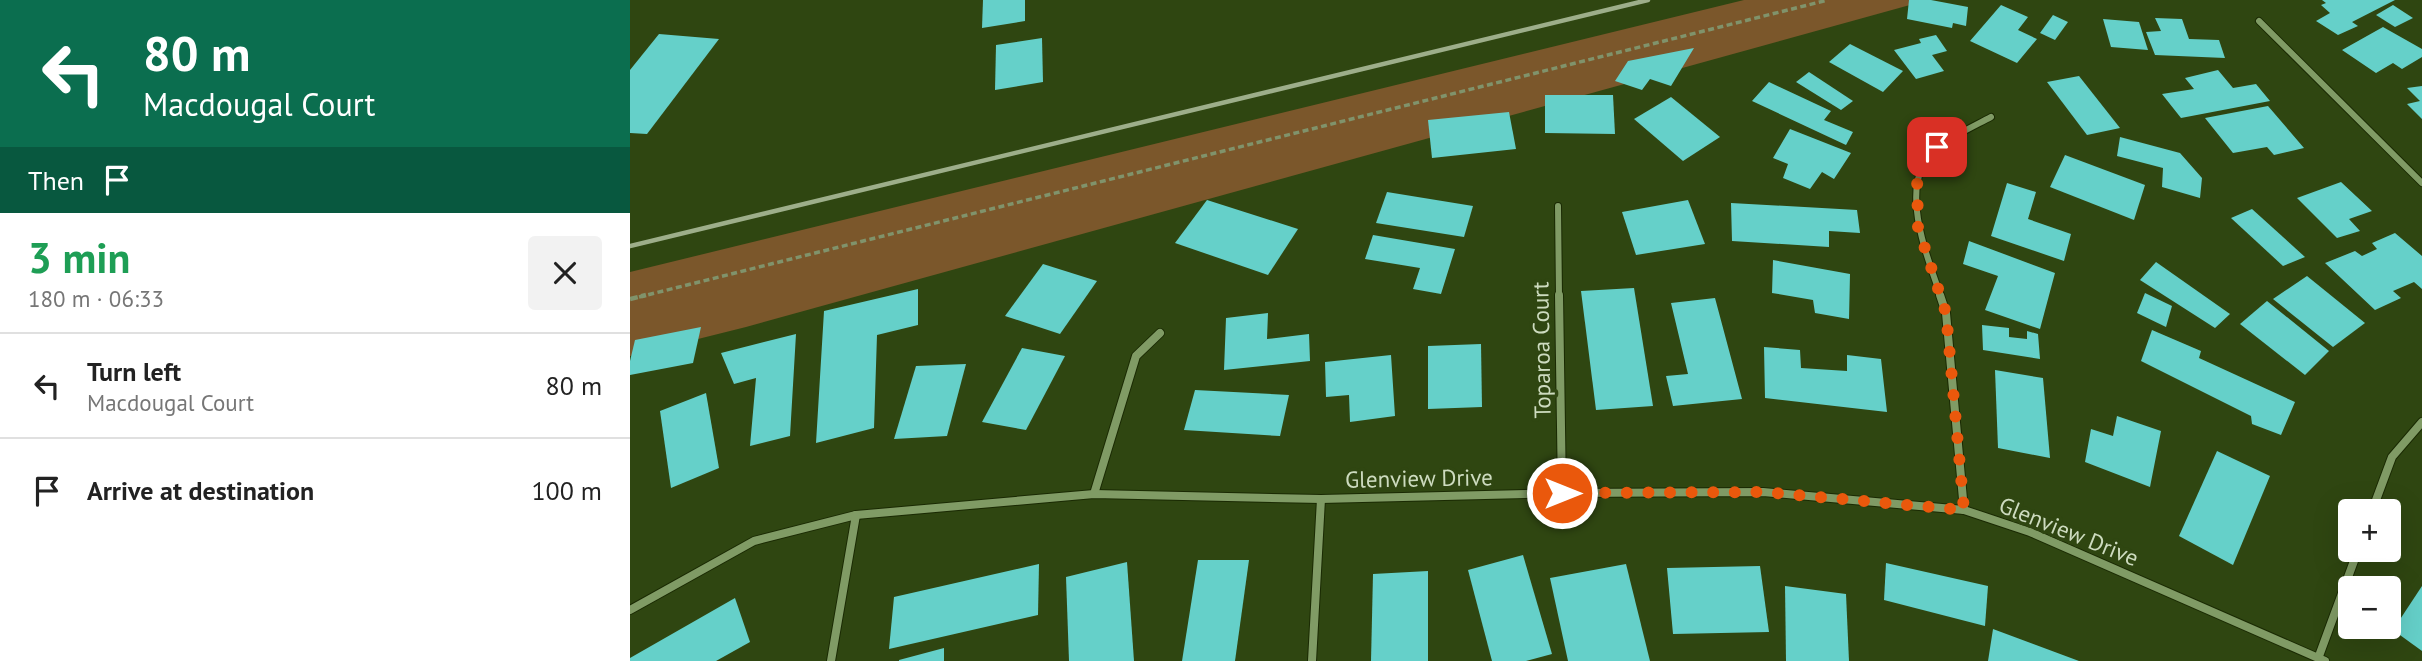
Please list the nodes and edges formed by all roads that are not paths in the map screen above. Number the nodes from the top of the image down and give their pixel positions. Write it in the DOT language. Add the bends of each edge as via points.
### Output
graph roads {
  1 [pos="2259,21"];
  2 [pos="1991,117"];
  3 [pos="2422,183"];
  4 [pos="1558,206"];
  5 [pos="1160,333"];
  6 [pos="2422,422"];
  7 [pos="1562,493"];
  8 [pos="1094,494"];
  9 [pos="1321,499"];
  10 [pos="2376,499"];
  11 [pos="1964,510"];
  12 [pos="856,515"];
  13 [pos="2354,562"];
  14 [pos="630,610"];
  15 [pos="2322,659"];
  16 [pos="831,661"];
  17 [pos="1311,661"];
  1 -- 3 [label="street"];
  2 -- 11 [label="street" via="1937,147 1917,174 1918,227 1946,313"];
  4 -- 7 [label="street, Toparoa Court"];
  5 -- 8 [label="street" via="1136,356"];
  6 -- 10 [label="street" via="2392,457"];
  7 -- 9 [label="street, Glenview Drive"];
  7 -- 11 [label="street, Glenview Drive" via="1763,492"];
  8 -- 9 [label="street, Glenview Drive"];
  8 -- 12 [label="street, Glenview Drive"];
  9 -- 17 [label="street"];
  11 -- 15 [label="street, Glenview Drive" via="2029,532"];
  12 -- 14 [label="street, Glenview Drive" via="754,541"];
  12 -- 16 [label="street"];
  13 -- 15 [label="street"];
}
